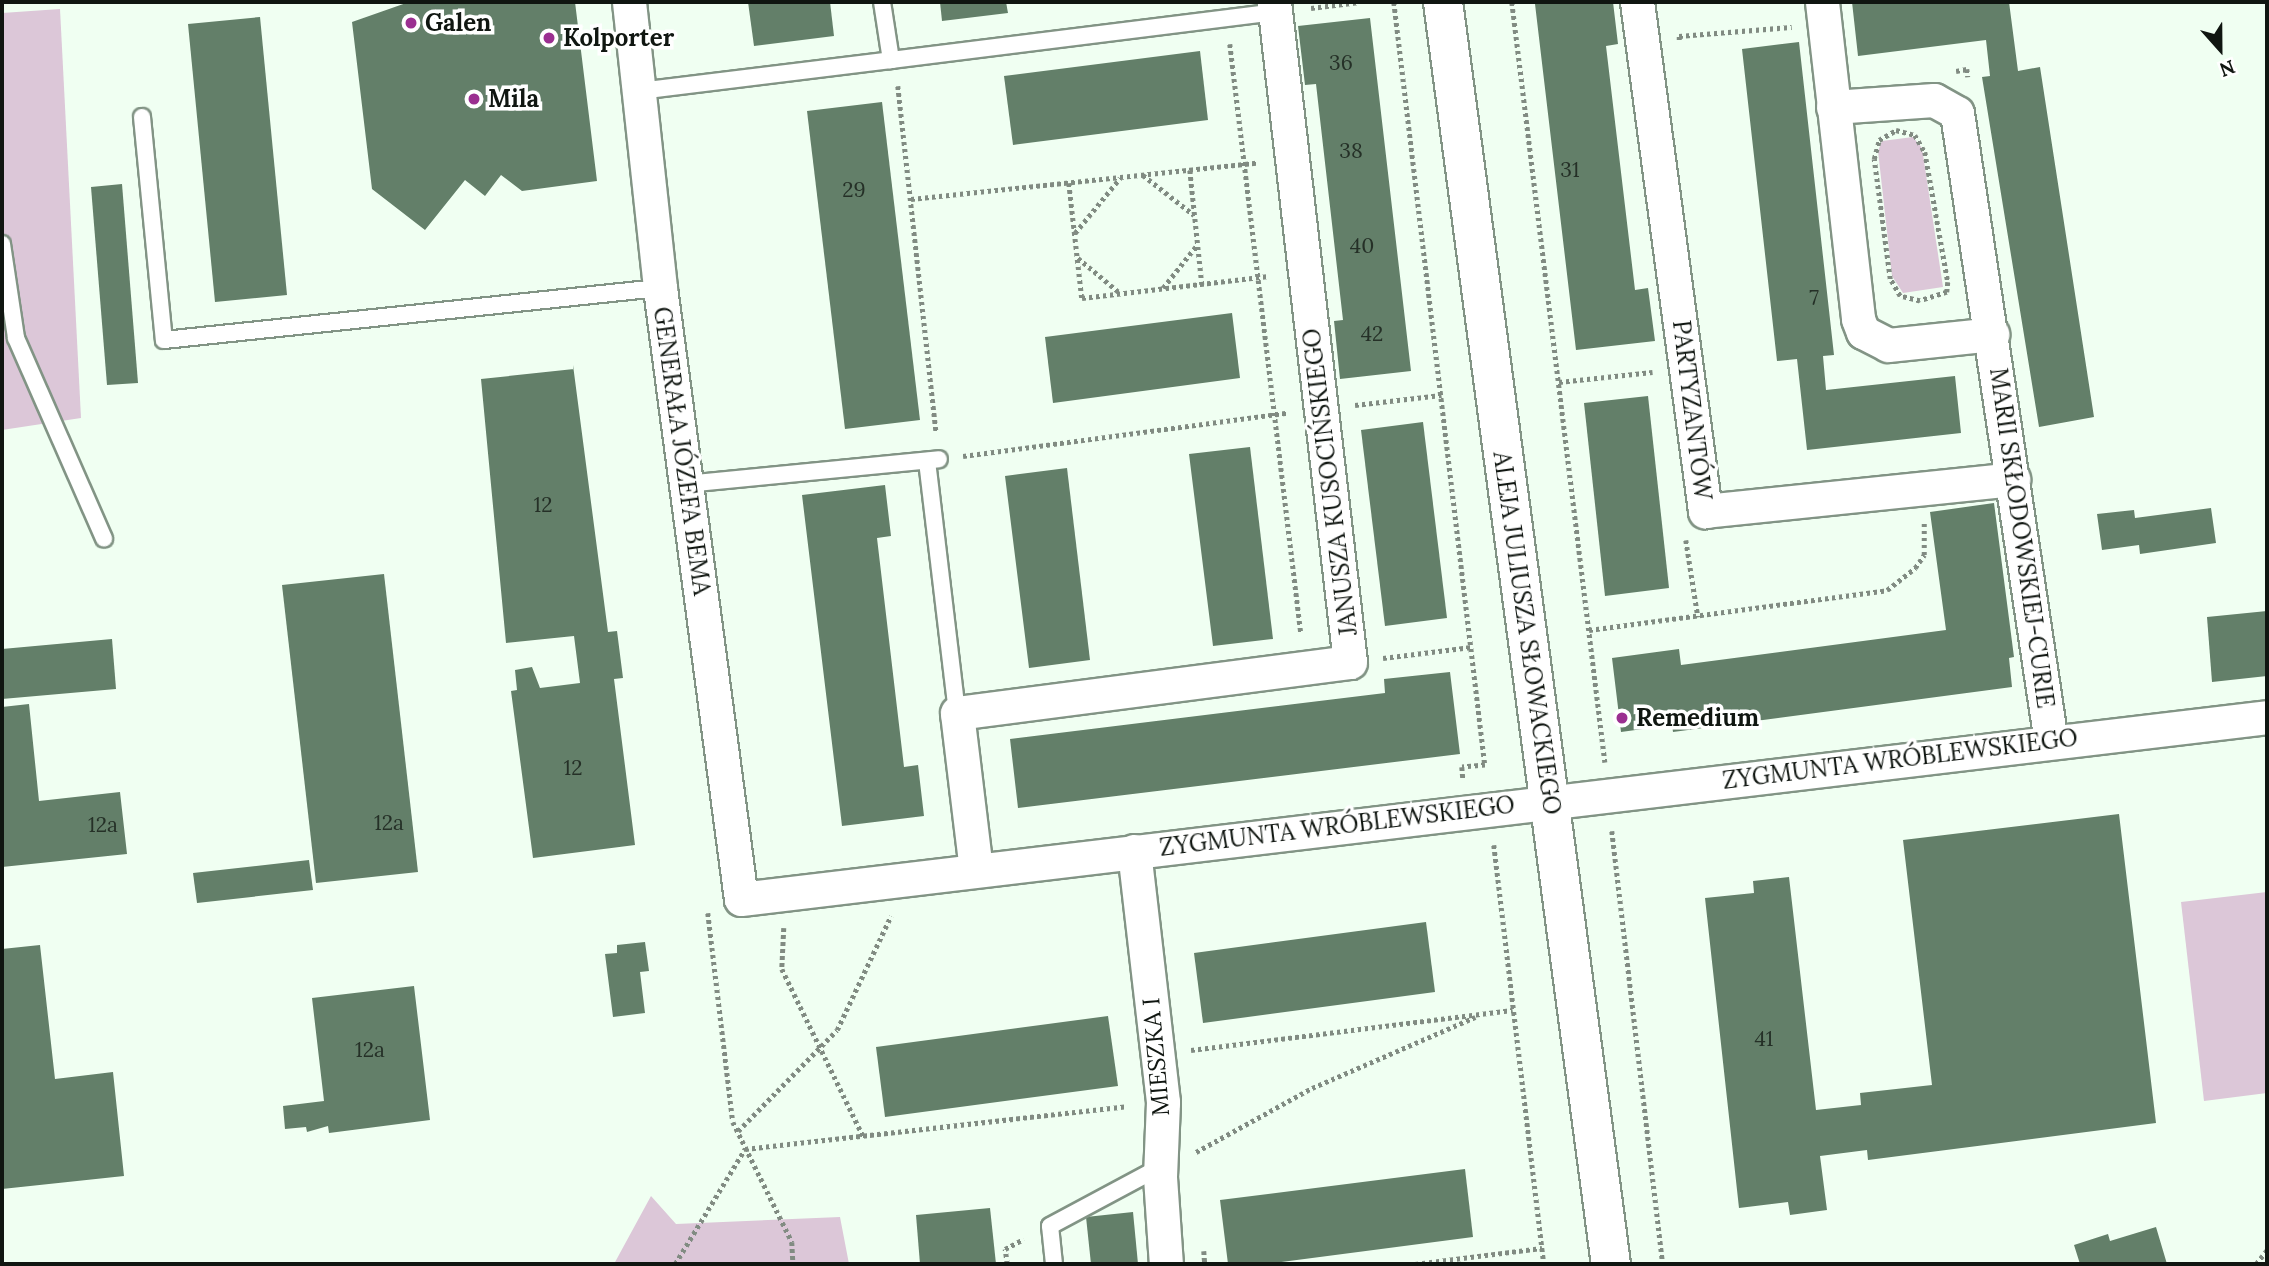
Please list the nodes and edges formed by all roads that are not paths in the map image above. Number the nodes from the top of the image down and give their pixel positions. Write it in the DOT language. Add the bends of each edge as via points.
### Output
graph roads {
  1 [pos="629,2"];
  2 [pos="882,2"];
  3 [pos="1443,2"];
  4 [pos="1637,2"];
  5 [pos="1274,7"];
  6 [pos="1823,13"];
  7 [pos="893,60"];
  8 [pos="639,91"];
  9 [pos="1833,107"];
  10 [pos="142,117"];
  11 [pos="2,244"];
  12 [pos="660,288"];
  13 [pos="1992,334"];
  14 [pos="2013,479"];
  15 [pos="686,484"];
  16 [pos="104,538"];
  17 [pos="957,713"];
  18 [pos="2267,718"];
  19 [pos="2052,742"];
  20 [pos="1549,800"];
  21 [pos="1134,851"];
  22 [pos="976,870"];
  23 [pos="741,899"];
  24 [pos="1175,1161"];
  25 [pos="1054,1264"];
  26 [pos="1166,1264"];
  27 [pos="1611,1264"];
  1 -- 8 [label="street, GENERAŁA JÓZEFA BEMA"];
  2 -- 7 [label="lane"];
  3 -- 20 [label="street, ALEJA JULIUSZA SŁOWACKIEGO"];
  4 -- 14 [label="street, PARTYZANTÓW" via="1705,511"];
  5 -- 7 [label="lane" via="1227,18"];
  5 -- 17 [label="street, JANUSZA KUSOCIŃSKIEGO" via="1350,662"];
  6 -- 9 [label="street, MARII SKŁODOWSKIEJ-CURIE"];
  7 -- 8 [label="lane"];
  8 -- 12 [label="street, GENERAŁA JÓZEFA BEMA"];
  9 -- 13 [label="street, MARII SKŁODOWSKIEJ-CURIE" via="1934,100 1957,113"];
  9 -- 13 [label="street, MARII SKŁODOWSKIEJ-CURIE" via="1863,332 1888,345"];
  10 -- 12 [label="lane" via="164,340"];
  11 -- 16 [label="lane" via="16,338"];
  12 -- 15 [label="street, GENERAŁA JÓZEFA BEMA"];
  13 -- 14 [label="street, MARII SKŁODOWSKIEJ-CURIE"];
  14 -- 19 [label="street, MARII SKŁODOWSKIEJ-CURIE"];
  15 -- 17 [label="lane" via="933,460"];
  15 -- 23 [label="street, GENERAŁA JÓZEFA BEMA"];
  17 -- 22 [label="street"];
  18 -- 19 [label="street, ZYGMUNTA WRÓBLEWSKIEGO"];
  19 -- 20 [label="street, ZYGMUNTA WRÓBLEWSKIEGO"];
  20 -- 21 [label="street, ZYGMUNTA WRÓBLEWSKIEGO"];
  20 -- 27 [label="street, ALEJA JULIUSZA SŁOWACKIEGO"];
  21 -- 22 [label="street, ZYGMUNTA WRÓBLEWSKIEGO"];
  21 -- 24 [label="street, MIESZKA I" via="1163,1102"];
  22 -- 23 [label="street, ZYGMUNTA WRÓBLEWSKIEGO"];
  24 -- 25 [label="lane" via="1050,1226"];
  24 -- 26 [label="street, MIESZKA I"];
}
